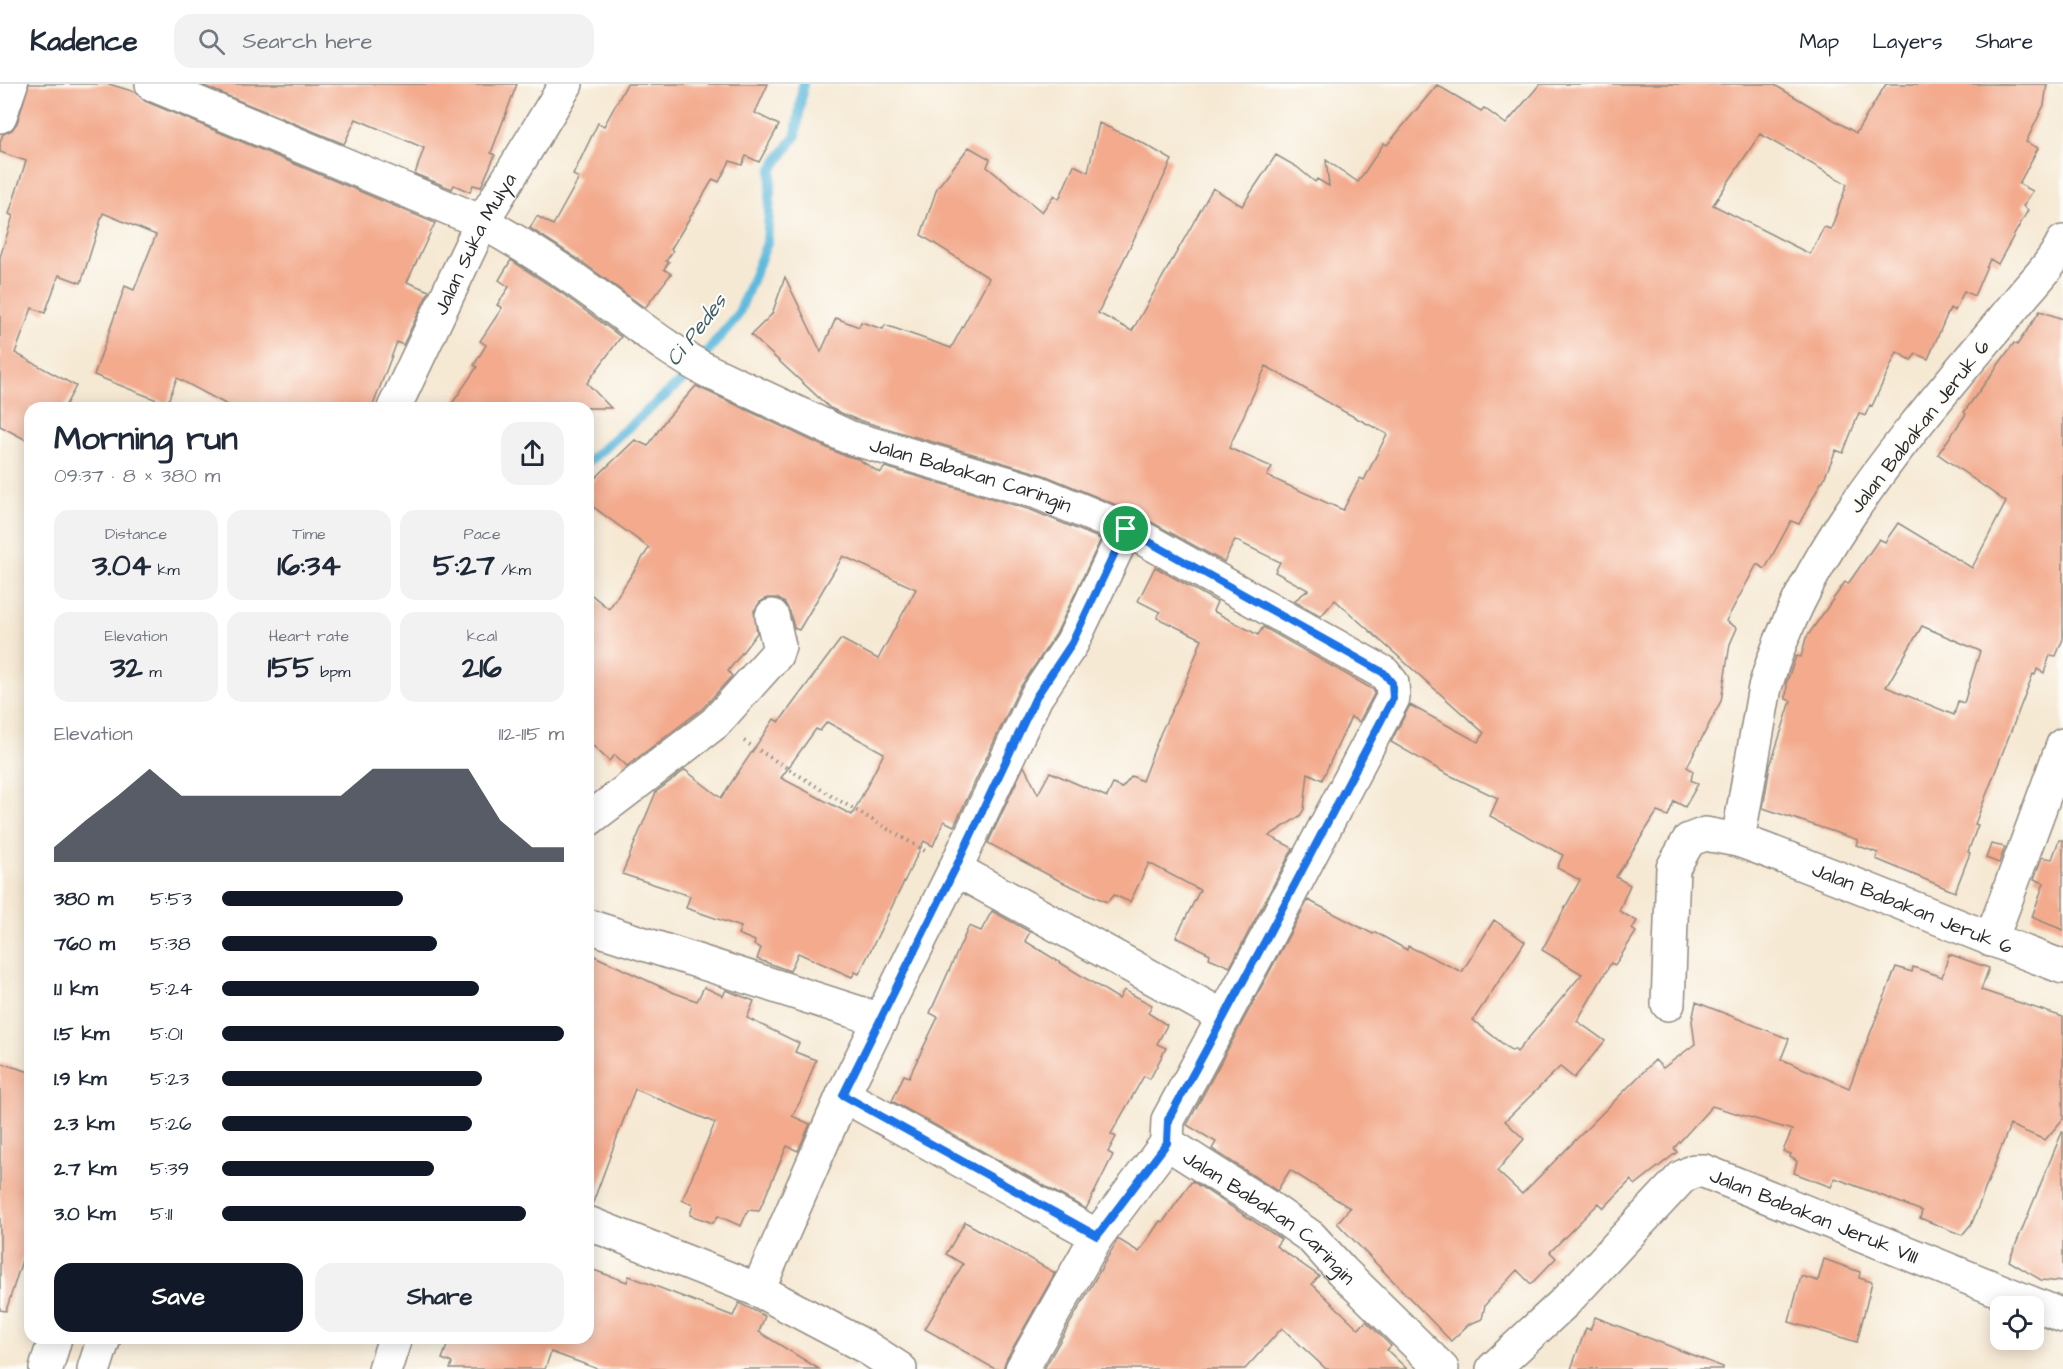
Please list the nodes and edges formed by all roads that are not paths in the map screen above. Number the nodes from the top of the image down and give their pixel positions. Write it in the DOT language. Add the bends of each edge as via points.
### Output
graph roads {
  1 [pos="11,84"];
  2 [pos="152,84"];
  3 [pos="566,84"];
  4 [pos="0,116"];
  5 [pos="482,222"];
  6 [pos="2063,242"];
  7 [pos="397,402"];
  8 [pos="1126,529"];
  9 [pos="772,616"];
  10 [pos="2063,745"];
  11 [pos="594,815"];
  12 [pos="1738,840"];
  13 [pos="955,869"];
  14 [pos="594,928"];
  15 [pos="1991,940"];
  16 [pos="2063,967"];
  17 [pos="1668,1004"];
  18 [pos="1224,1017"];
  19 [pos="881,1020"];
  20 [pos="843,1095"];
  21 [pos="1167,1143"];
  22 [pos="594,1225"];
  23 [pos="1097,1236"];
  24 [pos="758,1290"];
  25 [pos="2063,1316"];
  26 [pos="53,1344"];
  27 [pos="102,1344"];
  28 [pos="393,1344"];
  29 [pos="861,1358"];
  30 [pos="46,1369"];
  31 [pos="94,1369"];
  32 [pos="385,1369"];
  33 [pos="900,1369"];
  34 [pos="1022,1369"];
  35 [pos="1442,1369"];
  36 [pos="1493,1369"];
  1 -- 4 [label="street"];
  2 -- 5 [label="street, Jalan Babakan Caringin"];
  3 -- 5 [label="street, Jalan Suka Mulya"];
  5 -- 7 [label="street, Jalan Suka Mulya"];
  5 -- 8 [label="street, Jalan Babakan Caringin" via="575,279 699,367 848,437 1037,492"];
  6 -- 12 [label="street, Jalan Babakan Jeruk 6" via="1884,465 1826,552 1772,664"];
  8 -- 13 [label="street" via="1072,643 1036,697"];
  8 -- 18 [label="street, Jalan Babakan Caringin" via="1384,673 1392,683 1393,698"];
  9 -- 11 [label="street" via="779,646 776,655 716,723"];
  10 -- 15 [label="street"];
  12 -- 15 [label="street, Jalan Babakan Jeruk 6"];
  12 -- 17 [label="street" via="1705,834 1689,840 1673,868"];
  13 -- 18 [label="street"];
  13 -- 19 [label="street"];
  14 -- 19 [label="street"];
  15 -- 16 [label="street, Jalan Babakan Jeruk 6"];
  18 -- 21 [label="street, Jalan Babakan Caringin" via="1168,1120"];
  19 -- 20 [label="street"];
  20 -- 23 [label="street"];
  20 -- 24 [label="street"];
  21 -- 23 [label="street"];
  21 -- 35 [label="street, Jalan Babakan Caringin" via="1311,1237"];
  22 -- 24 [label="street"];
  23 -- 34 [label="street"];
  24 -- 29 [label="street"];
  25 -- 36 [label="street, Jalan Babakan Jeruk VIII" via="1704,1171 1694,1171 1682,1177 1565,1302"];
  26 -- 30 [label="street"];
  27 -- 31 [label="street"];
  28 -- 32 [label="street"];
  29 -- 33 [label="street"];
}
